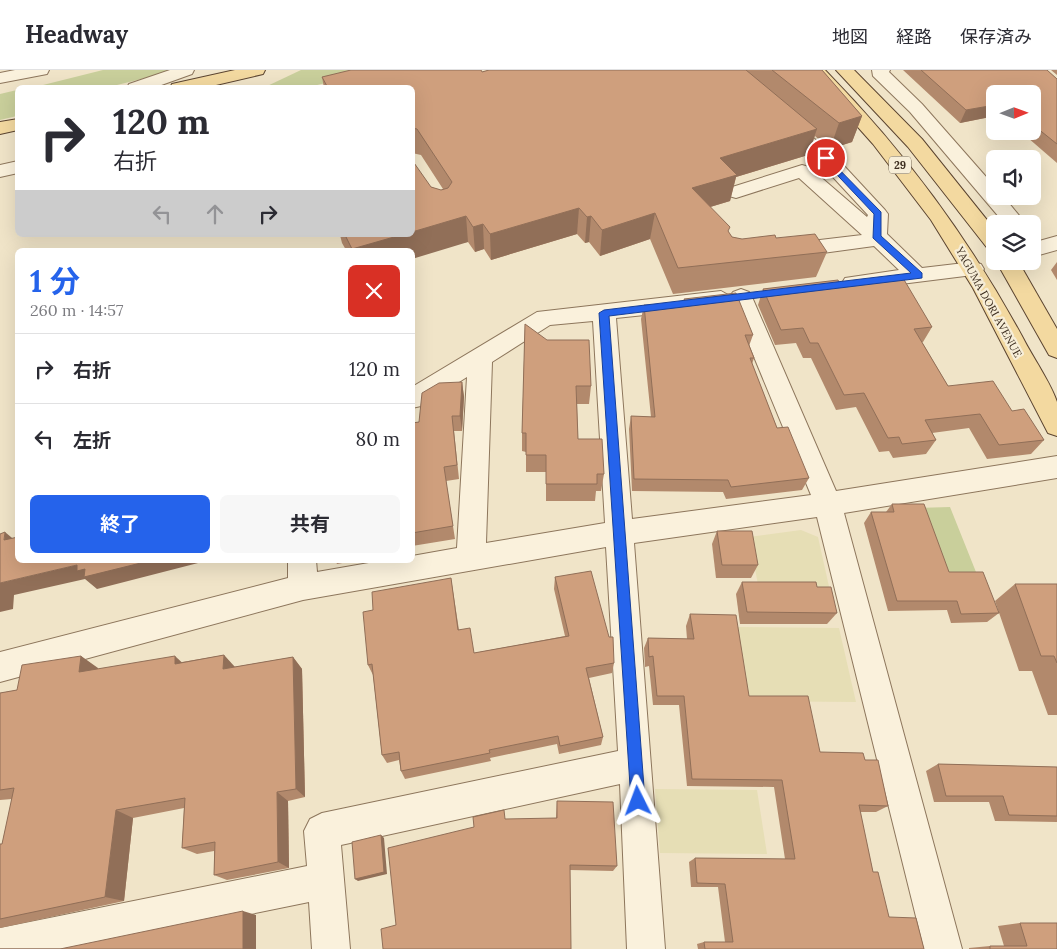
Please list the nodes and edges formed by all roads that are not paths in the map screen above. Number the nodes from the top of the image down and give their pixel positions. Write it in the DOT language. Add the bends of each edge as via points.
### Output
graph roads {
  1 [pos="41,70"];
  2 [pos="186,70"];
  3 [pos="257,70"];
  4 [pos="816,70"];
  5 [pos="844,70"];
  6 [pos="882,70"];
  7 [pos="0,78"];
  8 [pos="144,85"];
  9 [pos="191,85"];
  10 [pos="774,114"];
  11 [pos="15,125"];
  12 [pos="0,128"];
  13 [pos="15,167"];
  14 [pos="0,171"];
  15 [pos="736,192"];
  16 [pos="1009,215"];
  17 [pos="986,233"];
  18 [pos="876,236"];
  19 [pos="1057,243"];
  20 [pos="1041,246"];
  21 [pos="763,253"];
  22 [pos="973,269"];
  23 [pos="1012,270"];
  24 [pos="918,276"];
  25 [pos="828,286"];
  26 [pos="604,313"];
  27 [pos="1057,350"];
  28 [pos="480,359"];
  29 [pos="415,397"];
  30 [pos="1057,426"];
  31 [pos="1057,467"];
  32 [pos="828,504"];
  33 [pos="618,533"];
  34 [pos="471,558"];
  35 [pos="303,574"];
  36 [pos="0,667"];
  37 [pos="636,764"];
  38 [pos="325,880"];
  39 [pos="0,947"];
  40 [pos="331,949"];
  41 [pos="646,949"];
  42 [pos="943,949"];
  1 -- 7 [label="street"];
  2 -- 8 [label="street"];
  3 -- 9 [label="main road"];
  4 -- 22 [label="main road, YAGUMA DORI AVENUE / 29" via="887,149 935,211"];
  5 -- 17 [label="main road, 29" via="915,142"];
  6 -- 16 [label="street" via="879,72 916,108"];
  10 -- 18 [label="street" via="826,158 878,214"];
  11 -- 12 [label="main road"];
  13 -- 14 [label="street"];
  15 -- 18 [label="street" via="802,171"];
  18 -- 21 [label="street" via="867,241"];
  18 -- 24 [label="street"];
  19 -- 20 [label="street"];
  22 -- 24 [label="street"];
  22 -- 30 [label="main road, YAGUMA DORI AVENUE / 29"];
  23 -- 27 [label="main road"];
  24 -- 25 [label="street"];
  26 -- 28 [label="street" via="545,318"];
  26 -- 32 [label="street" via="750,296"];
  26 -- 33 [label="street"];
  28 -- 29 [label="street"];
  28 -- 34 [label="street"];
  31 -- 32 [label="street"];
  32 -- 33 [label="street"];
  32 -- 42 [label="street"];
  33 -- 34 [label="street"];
  33 -- 37 [label="street"];
  34 -- 35 [label="street"];
  35 -- 36 [label="street"];
  37 -- 38 [label="street" via="322,831"];
  37 -- 41 [label="street"];
  38 -- 39 [label="street"];
  38 -- 40 [label="street"];
}
